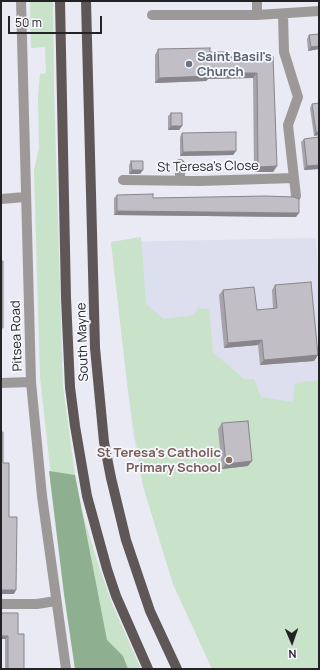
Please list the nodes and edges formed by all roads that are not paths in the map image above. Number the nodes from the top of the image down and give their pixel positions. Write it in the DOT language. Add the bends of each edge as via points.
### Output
graph roads {
  1 [pos="20,1"];
  2 [pos="60,1"];
  3 [pos="86,1"];
  4 [pos="257,1"];
  5 [pos="319,11"];
  6 [pos="257,14"];
  7 [pos="283,14"];
  8 [pos="152,15"];
  9 [pos="180,164"];
  10 [pos="294,178"];
  11 [pos="123,180"];
  12 [pos="180,180"];
  13 [pos="296,196"];
  14 [pos="25,198"];
  15 [pos="1,199"];
  16 [pos="31,382"];
  17 [pos="1,383"];
  18 [pos="56,601"];
  19 [pos="1,604"];
  20 [pos="66,669"];
  21 [pos="148,669"];
  22 [pos="177,669"];
  1 -- 14 [label="street, Pitsea Road"];
  2 -- 21 [label="main road, South Mayne" via="66,298 70,387 75,426 87,496 107,569 121,609"];
  3 -- 22 [label="main road, South Mayne" via="95,348 104,442 110,478 126,540 150,611"];
  4 -- 6 [label="street"];
  5 -- 7 [label="street"];
  6 -- 7 [label="street"];
  6 -- 8 [label="street"];
  7 -- 10 [label="street" via="284,52 298,97 288,125"];
  9 -- 12 [label="street"];
  10 -- 12 [label="street, St Teresa's Close"];
  10 -- 13 [label="street"];
  11 -- 12 [label="street, St Teresa's Close"];
  14 -- 15 [label="street"];
  14 -- 16 [label="street, Pitsea Road"];
  16 -- 17 [label="street"];
  16 -- 18 [label="street, Pitsea Road" via="42,496"];
  18 -- 19 [label="street" via="38,604"];
  18 -- 20 [label="street, Pitsea Road"];
}
